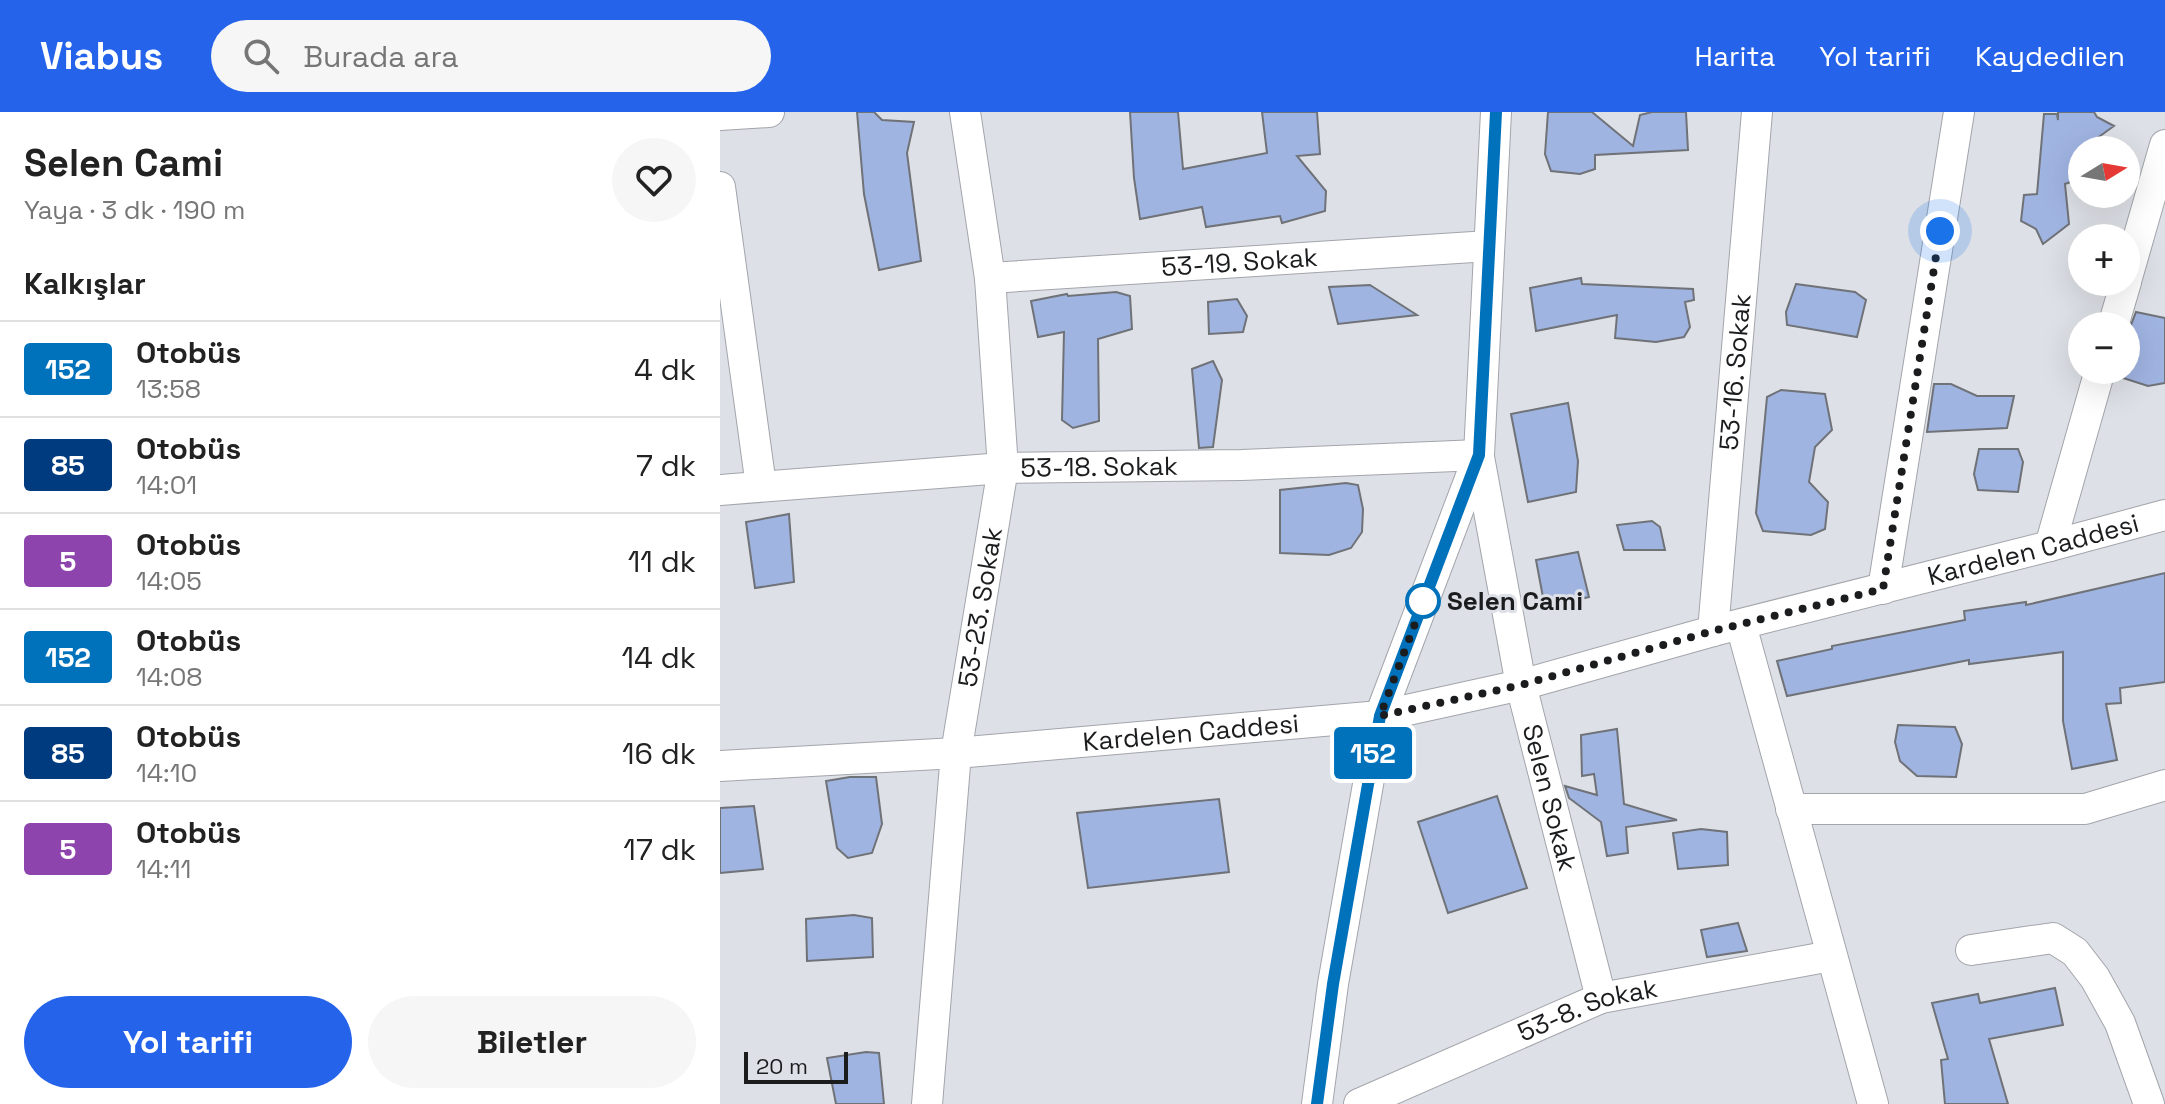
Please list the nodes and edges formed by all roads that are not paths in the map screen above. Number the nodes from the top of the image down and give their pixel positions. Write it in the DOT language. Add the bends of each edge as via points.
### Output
graph roads {
  1 [pos="769,112"];
  2 [pos="965,112"];
  3 [pos="1496,112"];
  4 [pos="1757,112"];
  5 [pos="1959,112"];
  6 [pos="720,115"];
  7 [pos="2165,145"];
  8 [pos="720,187"];
  9 [pos="2140,233"];
  10 [pos="1489,246"];
  11 [pos="990,278"];
  12 [pos="2096,384"];
  13 [pos="1479,455"];
  14 [pos="1003,468"];
  15 [pos="761,486"];
  16 [pos="720,490"];
  17 [pos="2165,515"];
  18 [pos="2050,546"];
  19 [pos="1883,589"];
  20 [pos="1727,628"];
  21 [pos="1521,685"];
  22 [pos="1380,716"];
  23 [pos="956,753"];
  24 [pos="720,766"];
  25 [pos="2165,785"];
  26 [pos="1791,809"];
  27 [pos="1971,950"];
  28 [pos="1831,956"];
  29 [pos="1601,998"];
  30 [pos="927,1104"];
  31 [pos="1317,1104"];
  32 [pos="1359,1104"];
  33 [pos="1873,1104"];
  34 [pos="2149,1104"];
  1 -- 6 [label="street"];
  2 -- 11 [label="street, 53-23. Sokak"];
  3 -- 10 [label="street"];
  4 -- 20 [label="street, 53-16. Sokak"];
  5 -- 19 [label="street"];
  7 -- 9 [label="street"];
  8 -- 15 [label="street"];
  10 -- 11 [label="street, 53-19. Sokak"];
  10 -- 13 [label="street"];
  11 -- 14 [label="street, 53-23. Sokak"];
  12 -- 18 [label="street"];
  13 -- 14 [label="street, 53-18. Sokak"];
  13 -- 21 [label="street, Selen Sokak"];
  13 -- 22 [label="street"];
  14 -- 15 [label="street, 53-18. Sokak"];
  14 -- 23 [label="street, 53-23. Sokak"];
  15 -- 16 [label="street, 53-18. Sokak"];
  17 -- 18 [label="street, Kardelen Caddesi"];
  18 -- 19 [label="street, Kardelen Caddesi"];
  19 -- 20 [label="street, Kardelen Caddesi"];
  20 -- 21 [label="street, Kardelen Caddesi"];
  20 -- 26 [label="street"];
  21 -- 22 [label="street, Kardelen Caddesi"];
  21 -- 29 [label="street, Selen Sokak"];
  22 -- 23 [label="street, Kardelen Caddesi"];
  22 -- 31 [label="street"];
  23 -- 24 [label="street, Kardelen Caddesi"];
  23 -- 30 [label="street, 53-23. Sokak"];
  25 -- 26 [label="street" via="2085,809"];
  26 -- 28 [label="street"];
  27 -- 34 [label="street" via="2053,938 2075,952 2120,1023"];
  28 -- 29 [label="street, 53-8. Sokak"];
  28 -- 33 [label="street"];
  29 -- 32 [label="street, 53-8. Sokak"];
}
